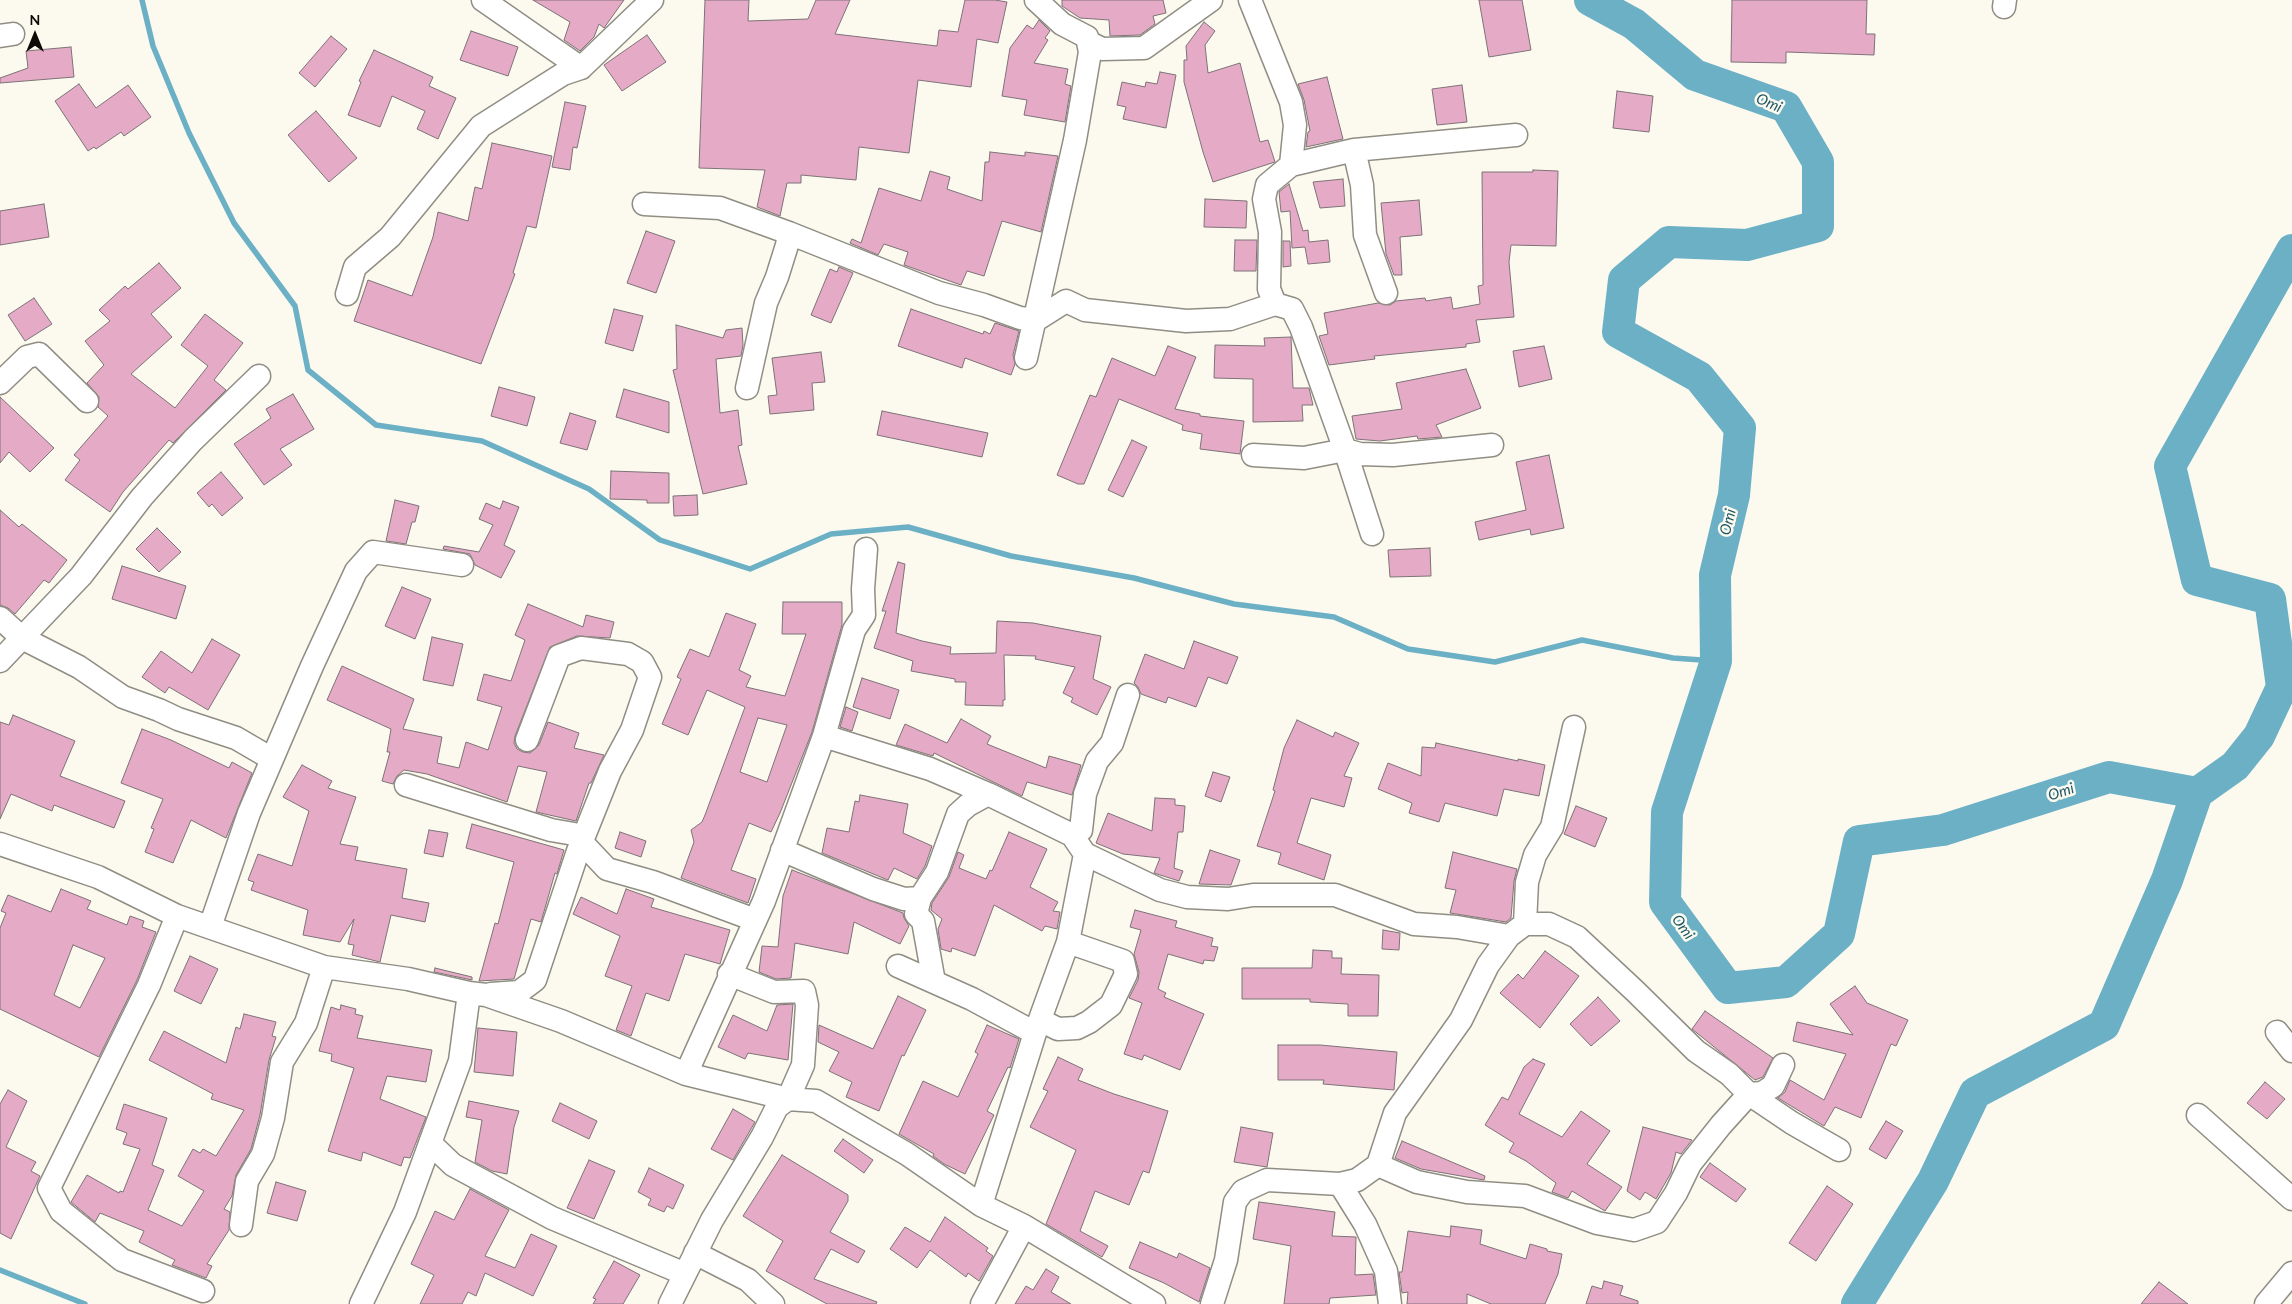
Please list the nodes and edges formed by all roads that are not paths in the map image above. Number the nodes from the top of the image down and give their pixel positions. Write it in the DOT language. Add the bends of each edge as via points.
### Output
graph roads {
  1 [pos="483,0"];
  2 [pos="652,0"];
  3 [pos="1036,0"];
  4 [pos="1210,0"];
  5 [pos="1250,0"];
  6 [pos="1090,43"];
  7 [pos="581,68"];
  8 [pos="1516,135"];
  9 [pos="1354,150"];
  10 [pos="1291,165"];
  11 [pos="644,204"];
  12 [pos="789,233"];
  13 [pos="1386,292"];
  14 [pos="347,294"];
  15 [pos="1275,304"];
  16 [pos="1036,320"];
  17 [pos="1026,358"];
  18 [pos="259,376"];
  19 [pos="0,383"];
  20 [pos="747,388"];
  21 [pos="87,401"];
  22 [pos="1492,445"];
  23 [pos="1345,450"];
  24 [pos="1253,456"];
  25 [pos="1372,534"];
  26 [pos="866,550"];
  27 [pos="462,565"];
  28 [pos="0,618"];
  29 [pos="22,638"];
  30 [pos="0,661"];
  31 [pos="1128,695"];
  32 [pos="1574,727"];
  33 [pos="824,736"];
  34 [pos="527,740"];
  35 [pos="272,759"];
  36 [pos="406,785"];
  37 [pos="988,794"];
  38 [pos="1072,835"];
  39 [pos="582,841"];
  40 [pos="1,845"];
  41 [pos="782,850"];
  42 [pos="1085,854"];
  43 [pos="920,898"];
  44 [pos="177,916"];
  45 [pos="755,920"];
  46 [pos="210,927"];
  47 [pos="1517,930"];
  48 [pos="1068,942"];
  49 [pos="898,966"];
  50 [pos="324,967"];
  51 [pos="729,974"];
  52 [pos="934,982"];
  53 [pos="477,994"];
  54 [pos="1037,1026"];
  55 [pos="2277,1032"];
  56 [pos="2292,1051"];
  57 [pos="1783,1065"];
  58 [pos="686,1074"];
  59 [pos="1750,1094"];
  60 [pos="788,1099"];
  61 [pos="2198,1115"];
  62 [pos="431,1144"];
  63 [pos="1839,1150"];
  64 [pos="1378,1165"];
  65 [pos="1340,1184"];
  66 [pos="2292,1199"];
  67 [pos="981,1204"];
  68 [pos="241,1225"];
  69 [pos="1024,1226"];
  70 [pos="695,1253"];
  71 [pos="2292,1273"];
  72 [pos="685,1274"];
  73 [pos="203,1291"];
  74 [pos="361,1304"];
  75 [pos="670,1304"];
  76 [pos="773,1304"];
  77 [pos="982,1304"];
  78 [pos="1154,1304"];
  79 [pos="1212,1304"];
  80 [pos="1390,1304"];
  81 [pos="2266,1304"];
  1 -- 7 [label="street"];
  2 -- 7 [label="street"];
  3 -- 6 [label="street" via="1062,24 1087,37"];
  4 -- 6 [label="street" via="1144,48 1102,50"];
  5 -- 10 [label="street" via="1291,102 1294,125"];
  6 -- 16 [label="street" via="1075,140"];
  7 -- 14 [label="street" via="563,74 481,126 390,237 355,267"];
  8 -- 9 [label="street"];
  9 -- 10 [label="street"];
  9 -- 13 [label="street" via="1362,185 1365,235"];
  10 -- 15 [label="street" via="1267,185 1264,199 1270,232 1269,289"];
  11 -- 12 [label="street" via="720,208"];
  12 -- 16 [label="street" via="939,294"];
  12 -- 20 [label="street" via="766,303"];
  15 -- 16 [label="street" via="1230,319 1186,321 1085,310 1066,301"];
  15 -- 23 [label="street" via="1292,309 1301,327"];
  16 -- 17 [label="street"];
  18 -- 29 [label="street" via="142,497 81,576"];
  19 -- 21 [label="street" via="27,357 39,354"];
  22 -- 23 [label="street" via="1394,455"];
  23 -- 24 [label="street" via="1304,458"];
  23 -- 25 [label="street"];
  26 -- 33 [label="street" via="864,615 854,630"];
  27 -- 35 [label="street" via="373,552 356,572"];
  28 -- 29 [label="street"];
  29 -- 30 [label="street"];
  29 -- 35 [label="street" via="79,667 123,697 236,738"];
  31 -- 38 [label="street" via="1112,743 1097,762 1085,794 1081,830"];
  32 -- 47 [label="street" via="1552,828 1535,856"];
  33 -- 37 [label="street" via="930,769"];
  33 -- 41 [label="street"];
  34 -- 39 [label="street" via="559,656 581,648 628,654 642,662 650,678 632,730 610,770"];
  35 -- 46 [label="street" via="249,813"];
  36 -- 39 [label="street" via="551,830 574,834"];
  37 -- 38 [label="street"];
  37 -- 43 [label="street" via="958,814 937,872"];
  38 -- 42 [label="street"];
  39 -- 45 [label="street" via="607,869 654,882"];
  39 -- 53 [label="street" via="535,980 519,992"];
  40 -- 44 [label="street" via="98,878"];
  41 -- 43 [label="street" via="873,889 904,898"];
  41 -- 45 [label="street"];
  42 -- 47 [label="street" via="1160,890 1187,897 1228,900 1253,895 1335,895 1414,924"];
  42 -- 48 [label="street"];
  43 -- 52 [label="street" via="916,914 923,921"];
  44 -- 46 [label="street"];
  44 -- 73 [label="street" via="149,985 49,1188 60,1211 122,1260"];
  45 -- 51 [label="street"];
  46 -- 50 [label="street"];
  47 -- 59 [label="street" via="1549,924 1577,937 1696,1051 1729,1074"];
  47 -- 64 [label="street" via="1488,965 1460,1020 1395,1113"];
  48 -- 54 [label="street"];
  48 -- 54 [label="street" via="1123,962 1126,974 1111,1005 1090,1022 1077,1028"];
  49 -- 52 [label="street"];
  50 -- 53 [label="street" via="408,979"];
  50 -- 68 [label="street" via="306,1023 282,1062 263,1154 247,1181"];
  51 -- 58 [label="street"];
  51 -- 60 [label="street" via="774,992 804,991 803,1065"];
  52 -- 54 [label="street"];
  53 -- 58 [label="street" via="561,1020"];
  53 -- 62 [label="street" via="460,1061"];
  54 -- 67 [label="street"];
  55 -- 56 [label="street"];
  57 -- 59 [label="street" via="1773,1086 1762,1093"];
  58 -- 60 [label="street"];
  59 -- 63 [label="street"];
  59 -- 64 [label="street" via="1690,1164 1676,1193 1656,1222 1634,1230 1597,1223 1524,1196 1467,1192 1417,1182"];
  60 -- 67 [label="street" via="816,1101 907,1154"];
  60 -- 70 [label="street" via="777,1107"];
  61 -- 66 [label="street"];
  62 -- 72 [label="street" via="453,1165 552,1218"];
  62 -- 74 [label="street" via="405,1212"];
  64 -- 65 [label="street" via="1357,1180"];
  65 -- 79 [label="street" via="1267,1180 1243,1191 1235,1202 1226,1260"];
  65 -- 80 [label="street" via="1365,1224 1386,1270"];
  67 -- 69 [label="street"];
  69 -- 77 [label="street"];
  69 -- 78 [label="street"];
  70 -- 72 [label="street"];
  70 -- 76 [label="street" via="748,1280"];
  71 -- 81 [label="street"];
  72 -- 75 [label="street"];
}
